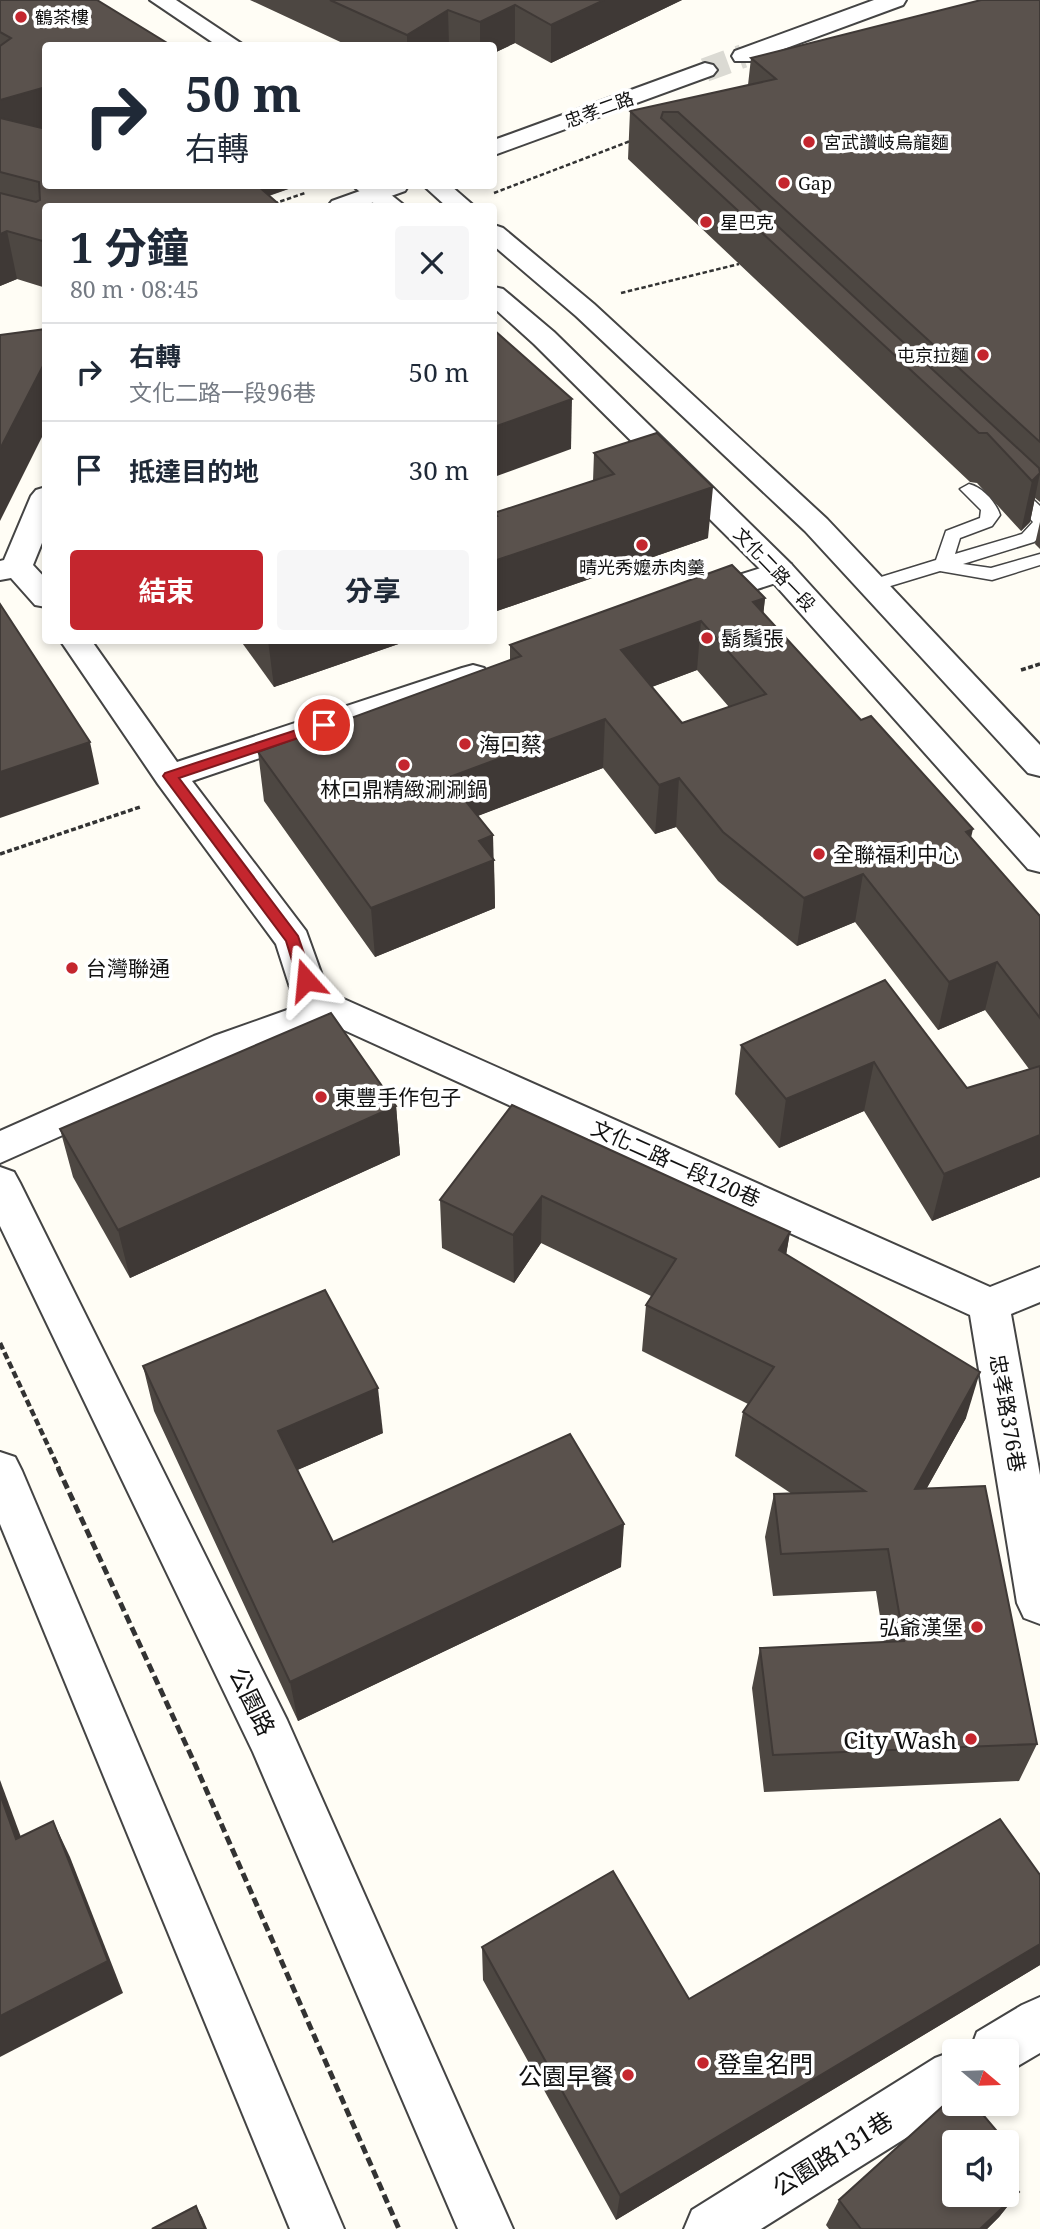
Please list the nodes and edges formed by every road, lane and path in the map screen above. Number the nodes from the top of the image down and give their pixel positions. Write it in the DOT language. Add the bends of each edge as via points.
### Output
graph roads {
  1 [pos="161,0"];
  2 [pos="895,0"];
  3 [pos="228,42"];
  4 [pos="743,56"];
  5 [pos="705,70"];
  6 [pos="636,139"];
  7 [pos="497,147"];
  8 [pos="440,189"];
  9 [pos="314,190"];
  10 [pos="382,193"];
  11 [pos="493,194"];
  12 [pos="276,203"];
  13 [pos="350,203"];
  14 [pos="457,203"];
  15 [pos="497,236"];
  16 [pos="739,264"];
  17 [pos="620,294"];
  18 [pos="497,298"];
  19 [pos="998,476"];
  20 [pos="969,489"];
  21 [pos="42,504"];
  22 [pos="1040,522"];
  23 [pos="1040,559"];
  24 [pos="943,566"];
  25 [pos="9,568"];
  26 [pos="780,571"];
  27 [pos="874,585"];
  28 [pos="42,595"];
  29 [pos="673,607"];
  30 [pos="78,644"];
  31 [pos="1040,664"];
  32 [pos="501,666"];
  33 [pos="1021,670"];
  34 [pos="1040,765"];
  35 [pos="170,776"];
  36 [pos="0,854"];
  37 [pos="1040,860"];
  38 [pos="312,1000"];
  39 [pos="0,1148"];
  40 [pos="0,1183"];
  41 [pos="1040,1284"];
  42 [pos="989,1305"];
  43 [pos="0,1343"];
  44 [pos="0,1471"];
  45 [pos="1040,1603"];
  46 [pos="1040,2023"];
  47 [pos="1015,2039"];
  48 [pos="942,2085"];
  49 [pos="317,2229"];
  50 [pos="399,2229"];
  51 [pos="486,2229"];
  52 [pos="711,2229"];
  1 -- 3 [label="street"];
  2 -- 4 [label="street"];
  5 -- 7 [label="street, 忠孝二路"];
  6 -- 11 [label="path"];
  8 -- 14 [label="street"];
  9 -- 12 [label="path"];
  10 -- 13 [label="street"];
  15 -- 27 [label="street" via="585,310"];
  16 -- 17 [label="path"];
  18 -- 26 [label="street, 文化二路一段" via="544,338"];
  19 -- 22 [label="lane" via="1038,514"];
  20 -- 24 [label="lane" via="991,515 986,522 952,535"];
  21 -- 25 [label="street"];
  22 -- 24 [label="lane" via="1028,538"];
  23 -- 24 [label="lane" via="992,575"];
  24 -- 27 [label="lane"];
  25 -- 28 [label="street"];
  26 -- 29 [label="street"];
  26 -- 37 [label="street, 文化二路一段"];
  27 -- 34 [label="street"];
  30 -- 35 [label="street"];
  31 -- 33 [label="path"];
  32 -- 35 [label="street"];
  35 -- 36 [label="path" via="140,807"];
  35 -- 38 [label="street" via="293,940"];
  38 -- 39 [label="street" via="305,1018 227,1046"];
  38 -- 42 [label="street, 文化二路一段120巷"];
  40 -- 51 [label="street, 公園路" via="270,1736"];
  41 -- 42 [label="street"];
  42 -- 45 [label="street, 忠孝路376巷"];
  43 -- 50 [label="path" via="194,1762"];
  44 -- 49 [label="street"];
  46 -- 47 [label="street"];
  48 -- 52 [label="street, 公園路131巷"];
}
